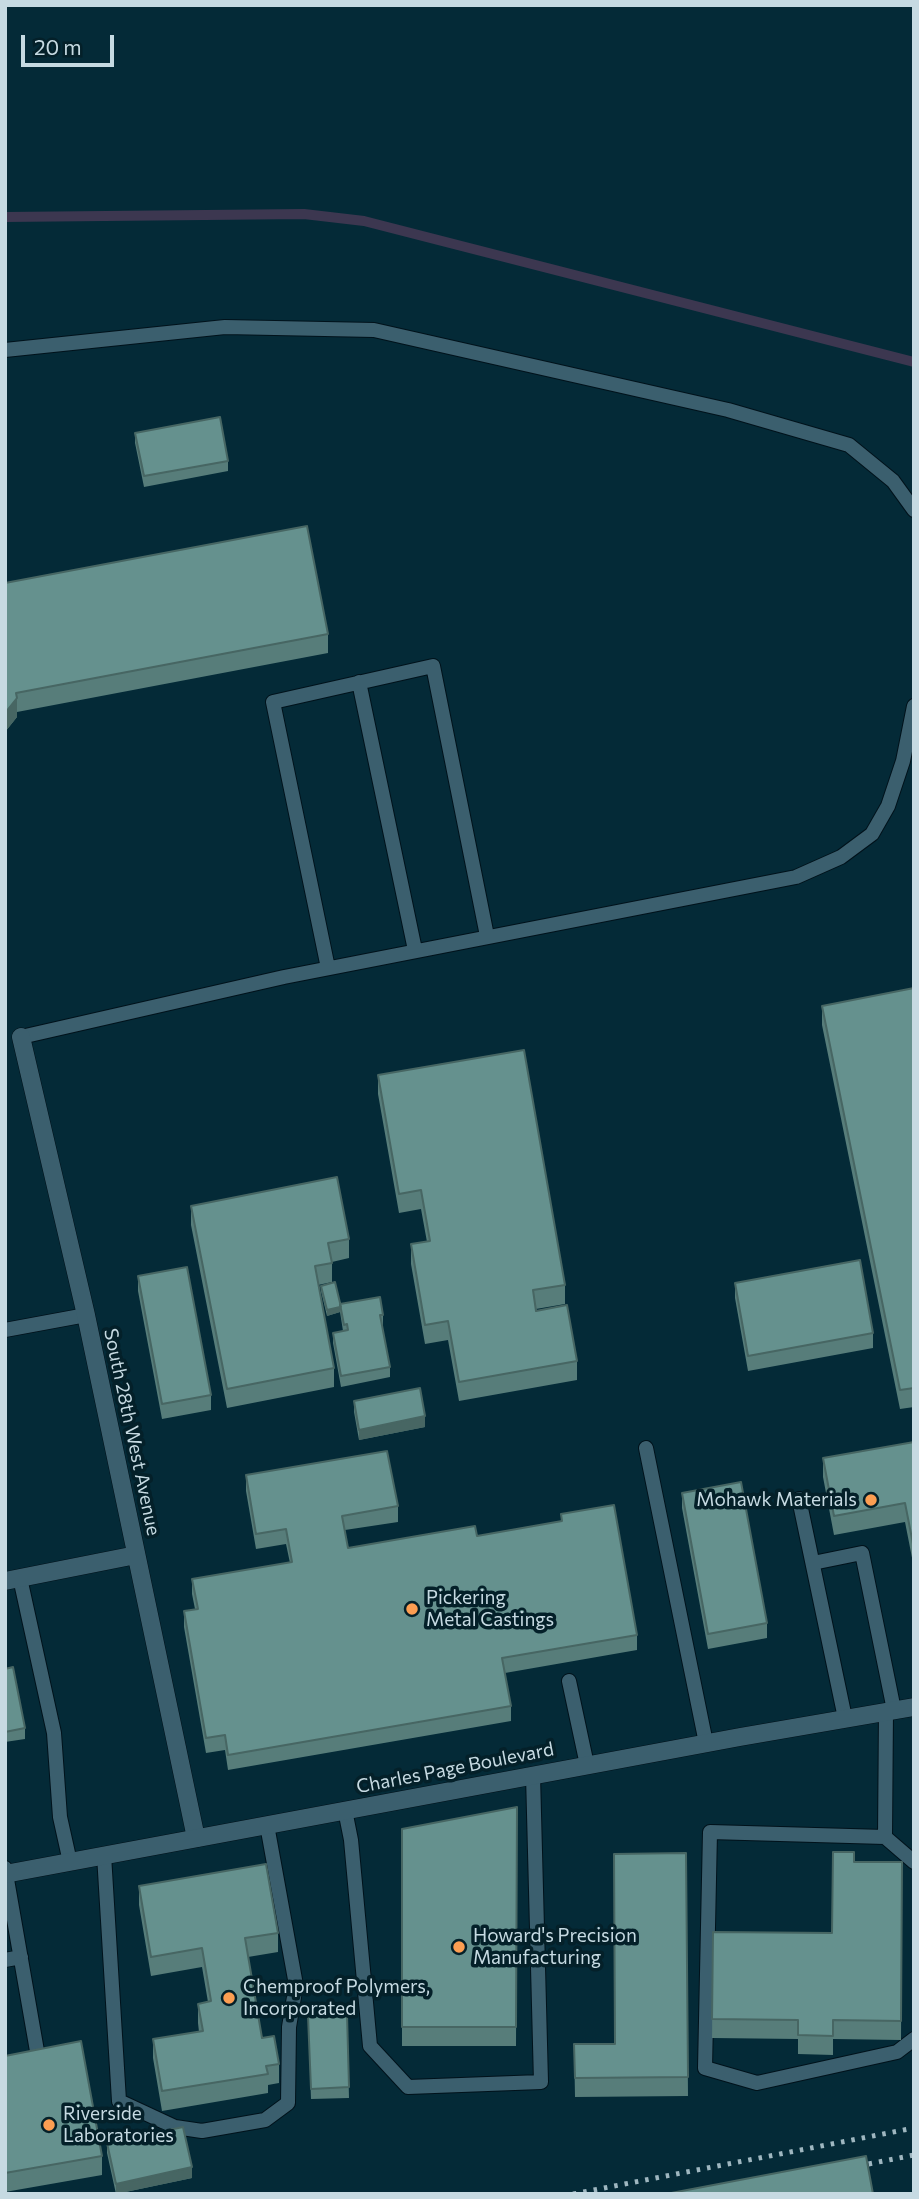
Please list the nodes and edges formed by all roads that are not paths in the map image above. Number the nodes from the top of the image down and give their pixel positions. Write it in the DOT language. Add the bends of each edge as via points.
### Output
graph roads {
  1 [pos="5,350"];
  2 [pos="914,510"];
  3 [pos="359,682"];
  4 [pos="914,706"];
  5 [pos="487,936"];
  6 [pos="415,950"];
  7 [pos="327,968"];
  8 [pos="20,1037"];
  9 [pos="86,1315"];
  10 [pos="5,1330"];
  11 [pos="646,1448"];
  12 [pos="799,1499"];
  13 [pos="136,1555"];
  14 [pos="813,1563"];
  15 [pos="13,1580"];
  16 [pos="569,1681"];
  17 [pos="914,1707"];
  18 [pos="890,1711"];
  19 [pos="845,1718"];
  20 [pos="706,1743"];
  21 [pos="587,1765"];
  22 [pos="533,1775"];
  23 [pos="345,1810"];
  24 [pos="267,1825"];
  25 [pos="885,1837"];
  26 [pos="196,1838"];
  27 [pos="104,1855"];
  28 [pos="71,1862"];
  29 [pos="914,1862"];
  30 [pos="6,1872"];
  31 [pos="21,1957"];
  32 [pos="5,1960"];
  33 [pos="914,2039"];
  34 [pos="37,2050"];
  1 -- 2 [label="lane" via="225,327 374,330 728,410 849,445 893,481"];
  3 -- 5 [label="lane" via="433,666"];
  3 -- 6 [label="lane"];
  3 -- 7 [label="lane" via="273,702"];
  4 -- 5 [label="lane" via="888,806 872,834 841,857 796,877"];
  5 -- 6 [label="lane"];
  6 -- 7 [label="lane"];
  7 -- 8 [label="lane"];
  8 -- 9 [label="street, South 28th West Avenue"];
  9 -- 10 [label="lane"];
  9 -- 13 [label="street, South 28th West Avenue"];
  11 -- 20 [label="lane"];
  12 -- 14 [label="lane"];
  13 -- 15 [label="street"];
  13 -- 26 [label="street, South 28th West Avenue"];
  14 -- 18 [label="lane" via="862,1553"];
  14 -- 19 [label="lane"];
  15 -- 28 [label="lane" via="54,1732 60,1817"];
  16 -- 21 [label="lane"];
  17 -- 18 [label="street, Charles Page Boulevard"];
  18 -- 19 [label="street, Charles Page Boulevard"];
  18 -- 25 [label="lane"];
  19 -- 20 [label="street, Charles Page Boulevard"];
  20 -- 21 [label="street, Charles Page Boulevard"];
  21 -- 22 [label="street, Charles Page Boulevard"];
  22 -- 23 [label="street, Charles Page Boulevard"];
  22 -- 23 [label="lane" via="541,2082 408,2087 370,2046"];
  23 -- 24 [label="street, Charles Page Boulevard"];
  24 -- 26 [label="street, Charles Page Boulevard"];
  24 -- 27 [label="lane" via="296,1985 289,2027 288,2103 265,2120 202,2131 175,2127 119,2101"];
  25 -- 29 [label="lane"];
  25 -- 33 [label="lane" via="710,1832 705,2068 757,2083 897,2052"];
  26 -- 27 [label="street, Charles Page Boulevard"];
  27 -- 28 [label="street, Charles Page Boulevard"];
  28 -- 30 [label="street, Charles Page Boulevard"];
  30 -- 31 [label="lane"];
  31 -- 32 [label="lane"];
  31 -- 34 [label="lane"];
}
